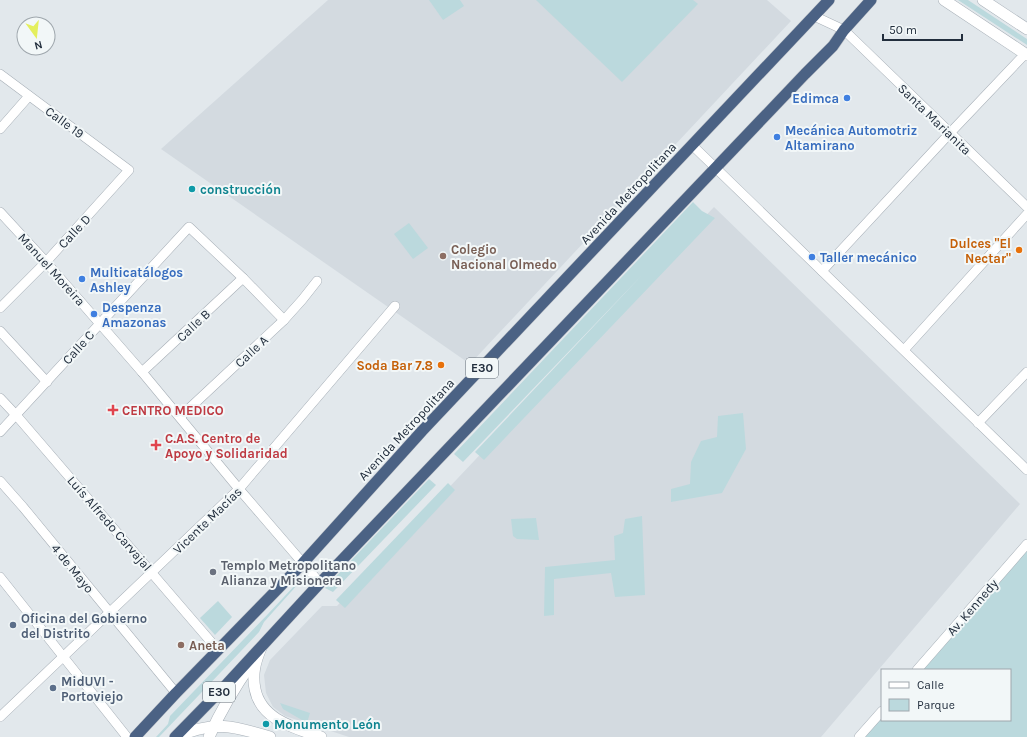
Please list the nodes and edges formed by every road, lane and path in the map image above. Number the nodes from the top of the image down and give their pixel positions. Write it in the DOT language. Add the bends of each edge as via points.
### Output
graph roads {
  1 [pos="829,0"];
  2 [pos="871,0"];
  3 [pos="944,0"];
  4 [pos="983,0"];
  5 [pos="814,16"];
  6 [pos="1027,29"];
  7 [pos="844,30"];
  8 [pos="1026,54"];
  9 [pos="0,74"];
  10 [pos="29,96"];
  11 [pos="0,129"];
  12 [pos="950,133"];
  13 [pos="692,145"];
  14 [pos="716,168"];
  15 [pos="129,170"];
  16 [pos="1027,207"];
  17 [pos="0,212"];
  18 [pos="1027,214"];
  19 [pos="46,262"];
  20 [pos="822,271"];
  21 [pos="243,278"];
  22 [pos="317,281"];
  23 [pos="395,306"];
  24 [pos="0,308"];
  25 [pos="284,320"];
  26 [pos="100,324"];
  27 [pos="0,330"];
  28 [pos="904,350"];
  29 [pos="142,372"];
  30 [pos="1027,372"];
  31 [pos="47,382"];
  32 [pos="0,398"];
  33 [pos="16,415"];
  34 [pos="180,417"];
  35 [pos="978,423"];
  36 [pos="0,432"];
  37 [pos="1027,470"];
  38 [pos="0,481"];
  39 [pos="240,489"];
  40 [pos="1027,544"];
  41 [pos="303,563"];
  42 [pos="152,573"];
  43 [pos="0,577"];
  44 [pos="320,583"];
  45 [pos="109,613"];
  46 [pos="262,647"];
  47 [pos="218,650"];
  48 [pos="63,656"];
  49 [pos="918,669"];
  50 [pos="176,693"];
  51 [pos="881,711"];
  52 [pos="0,717"];
  53 [pos="214,726"];
  54 [pos="127,737"];
  55 [pos="135,737"];
  56 [pos="176,737"];
  57 [pos="209,737"];
  58 [pos="270,737"];
  59 [pos="321,737"];
  60 [pos="859,737"];
  1 -- 5 [label="highway, Avenida Metropolitana / E30"];
  2 -- 7 [label="highway, E30"];
  3 -- 8 [label="street"];
  4 -- 6 [label="street"];
  5 -- 7 [label="street, Santa Marianita"];
  5 -- 13 [label="highway, Avenida Metropolitana / E30"];
  7 -- 12 [label="street, Santa Marianita"];
  7 -- 14 [label="highway, E30" via="833,46"];
  8 -- 12 [label="street"];
  9 -- 10 [label="street, Calle 19"];
  10 -- 11 [label="street"];
  10 -- 15 [label="street, Calle 19"];
  12 -- 16 [label="street, Santa Marianita"];
  12 -- 20 [label="street"];
  13 -- 14 [label="street"];
  13 -- 41 [label="highway, Avenida Metropolitana / E30" via="422,431"];
  14 -- 20 [label="street"];
  14 -- 44 [label="highway, E30"];
  15 -- 19 [label="street, Calle D"];
  17 -- 19 [label="street, Manuel Moreira"];
  18 -- 28 [label="street"];
  19 -- 24 [label="street, Calle D"];
  19 -- 26 [label="street, Manuel Moreira"];
  20 -- 28 [label="street"];
  21 -- 25 [label="street"];
  21 -- 26 [label="street, Calle C" via="189,227"];
  21 -- 29 [label="street, Calle B"];
  22 -- 25 [label="street, Calle A"];
  23 -- 39 [label="street, Vicente Macías"];
  25 -- 34 [label="street, Calle A"];
  26 -- 29 [label="street, Manuel Moreira"];
  26 -- 31 [label="street, Calle C"];
  27 -- 31 [label="street"];
  28 -- 35 [label="street"];
  29 -- 34 [label="street, Manuel Moreira"];
  30 -- 35 [label="street"];
  31 -- 33 [label="street, Calle C"];
  32 -- 33 [label="street, Luís Alfredo Carvajal"];
  33 -- 36 [label="street, Calle C"];
  33 -- 42 [label="street, Luís Alfredo Carvajal"];
  34 -- 39 [label="street, Manuel Moreira"];
  35 -- 37 [label="street"];
  38 -- 45 [label="street, 4 de Mayo"];
  39 -- 41 [label="street, Manuel Moreira"];
  39 -- 42 [label="street, Vicente Macías"];
  40 -- 49 [label="street, Av. Kennedy"];
  41 -- 44 [label="street, Manuel Moreira"];
  41 -- 47 [label="highway, Avenida Metropolitana / E30"];
  42 -- 45 [label="street, Vicente Macías"];
  42 -- 47 [label="street, Luís Alfredo Carvajal"];
  43 -- 48 [label="street"];
  44 -- 46 [label="highway, E30"];
  45 -- 48 [label="street, Vicente Macías"];
  45 -- 50 [label="street, 4 de Mayo"];
  46 -- 53 [label="street" via="232,692"];
  46 -- 56 [label="highway, E30"];
  46 -- 59 [label="street" via="253,672 256,698 263,709 283,723"];
  47 -- 50 [label="highway, Avenida Metropolitana / E30"];
  48 -- 52 [label="street, Vicente Macías"];
  48 -- 54 [label="street"];
  50 -- 55 [label="highway, Avenida Metropolitana / E30"];
  51 -- 60 [label="street"];
  53 -- 56 [label="street" via="199,728"];
  53 -- 57 [label="street"];
  53 -- 58 [label="street" via="227,726"];
}
